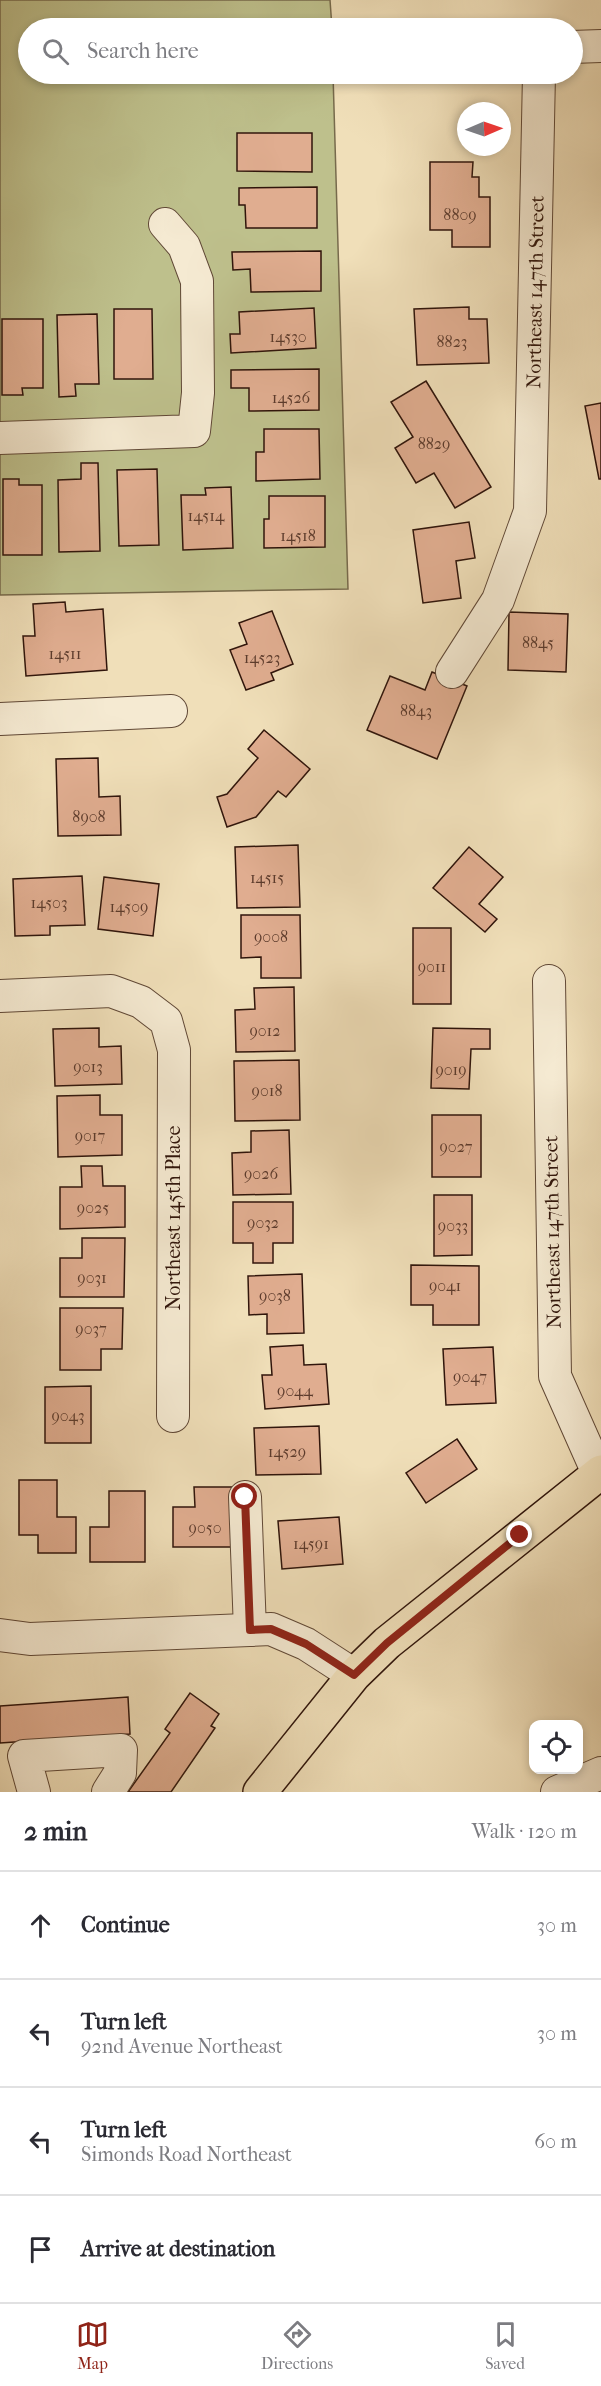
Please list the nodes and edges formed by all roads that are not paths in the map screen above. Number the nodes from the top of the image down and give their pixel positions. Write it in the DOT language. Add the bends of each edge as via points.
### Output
graph roads {
  1 [pos="601,46"];
  2 [pos="583,47"];
  3 [pos="539,84"];
  4 [pos="165,224"];
  5 [pos="0,438"];
  6 [pos="452,672"];
  7 [pos="171,711"];
  8 [pos="0,719"];
  9 [pos="549,981"];
  10 [pos="0,996"];
  11 [pos="173,1416"];
  12 [pos="600,1473"];
  13 [pos="245,1497"];
  14 [pos="250,1630"];
  15 [pos="0,1635"];
  16 [pos="354,1675"];
  17 [pos="601,1773"];
  18 [pos="34,1792"];
  19 [pos="108,1792"];
  20 [pos="260,1792"];
  21 [pos="557,1792"];
  1 -- 2 [label="street"];
  3 -- 6 [label="street, Northeast 147th Street" via="530,511 498,600"];
  4 -- 5 [label="street" via="184,246 197,281 198,393 194,431"];
  7 -- 8 [label="street"];
  9 -- 12 [label="street, Northeast 147th Street" via="555,1376"];
  10 -- 11 [label="street, Northeast 145th Place" via="111,991 141,1002 166,1021 174,1050"];
  12 -- 16 [label="main road" via="387,1643"];
  13 -- 14 [label="street"];
  14 -- 15 [label="street" via="30,1639"];
  14 -- 16 [label="street" via="271,1629 306,1644"];
  16 -- 20 [label="main road"];
  17 -- 21 [label="street"];
  18 -- 19 [label="street" via="24,1756 121,1750 120,1773"];
}
